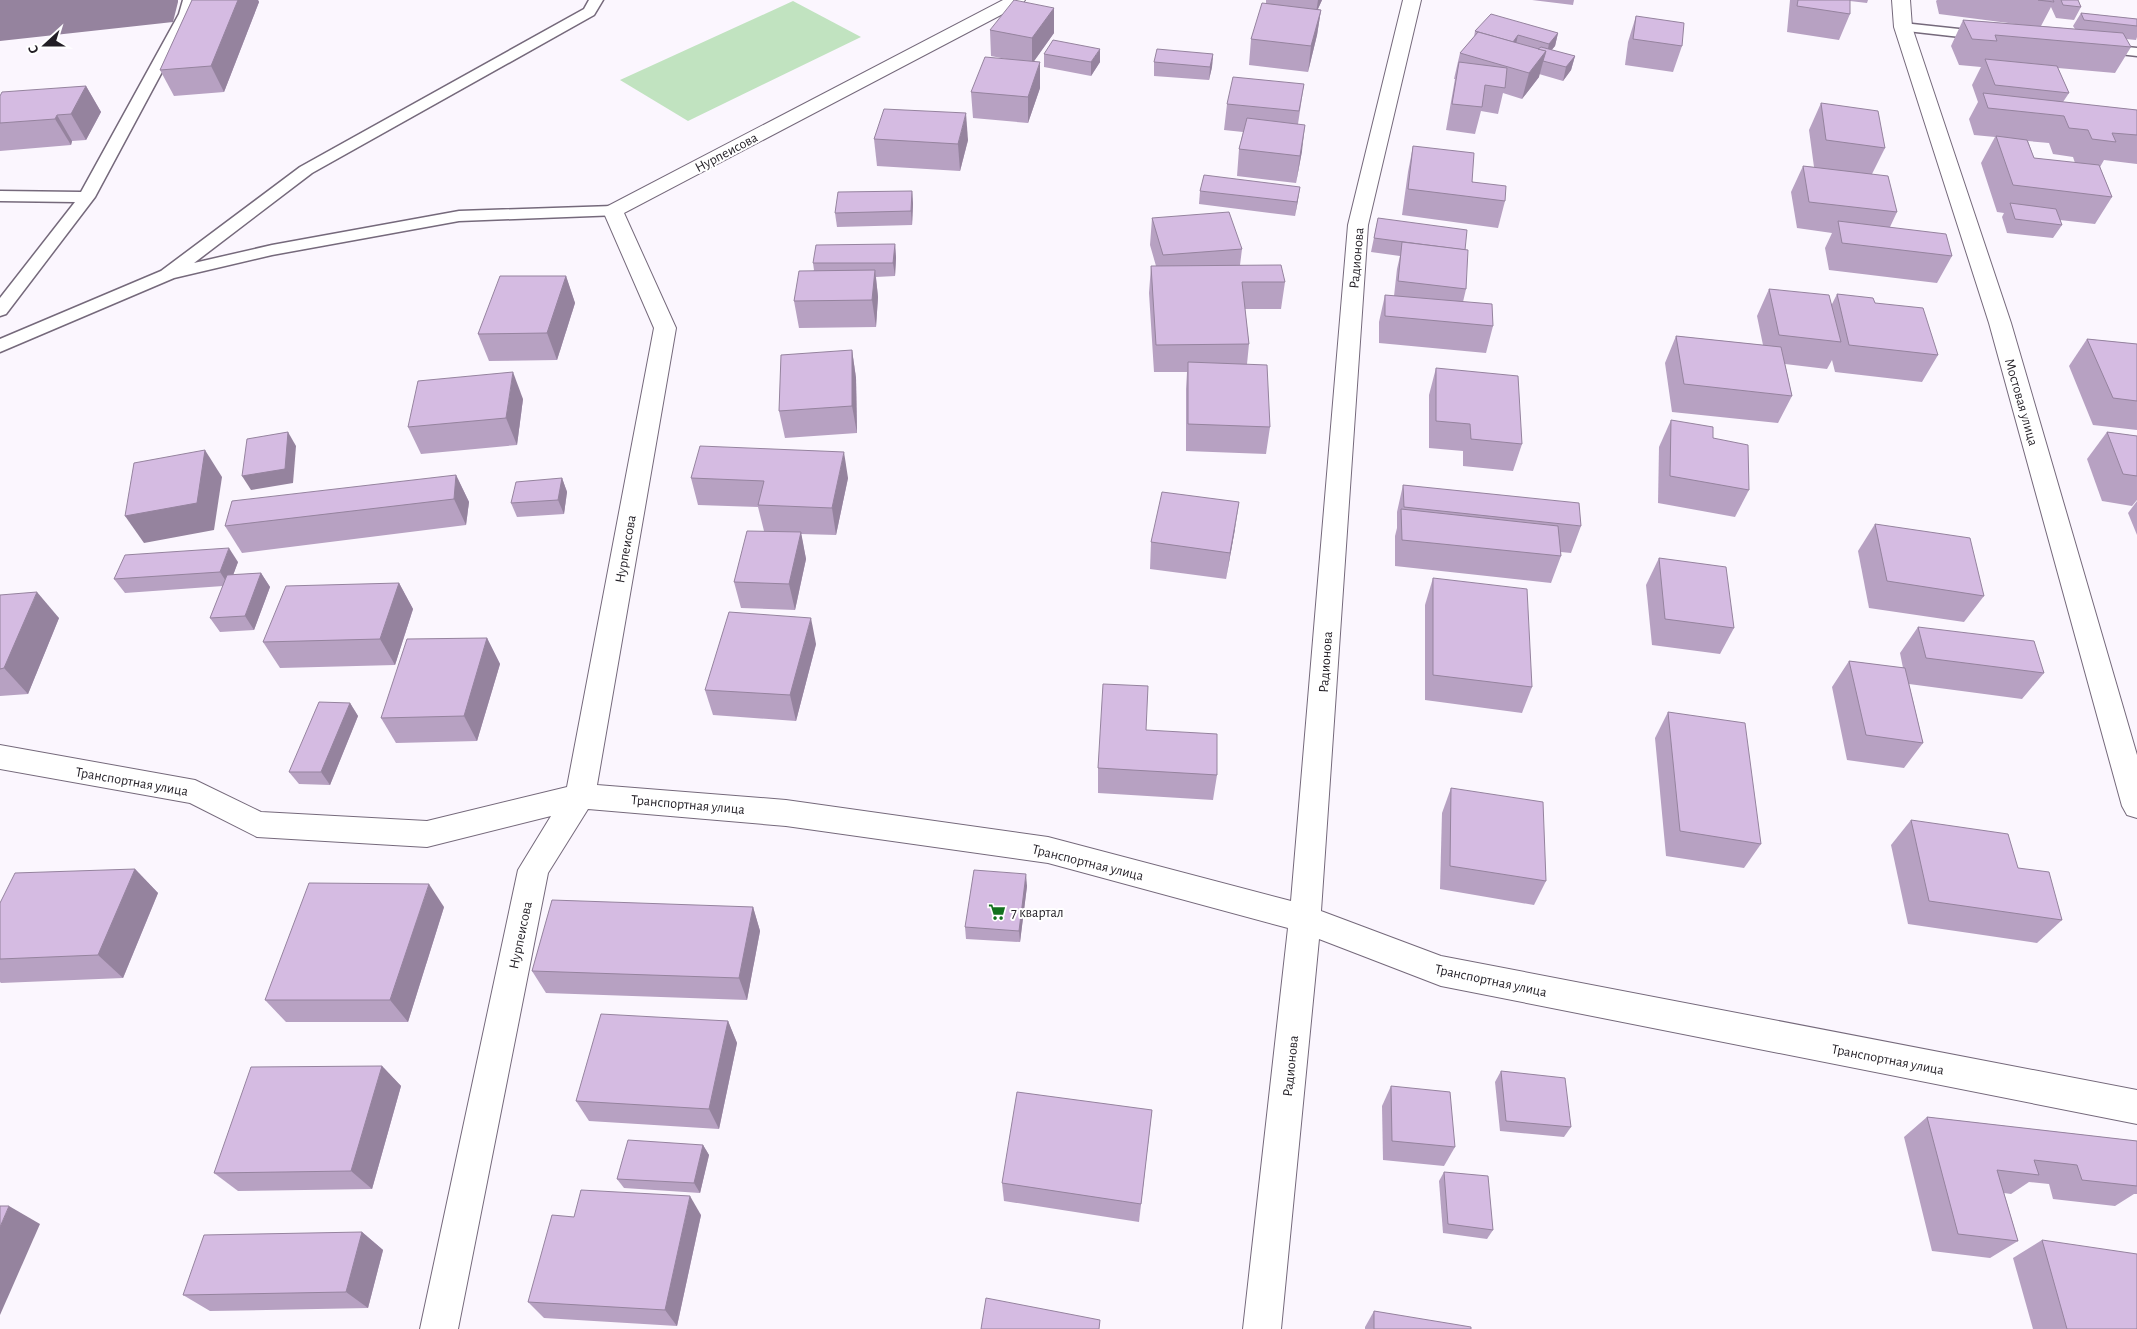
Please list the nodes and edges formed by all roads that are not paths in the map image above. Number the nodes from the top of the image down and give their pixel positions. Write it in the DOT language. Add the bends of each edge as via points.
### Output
graph roads {
  1 [pos="190,0"];
  2 [pos="596,0"];
  3 [pos="1016,0"];
  4 [pos="1412,0"];
  5 [pos="1901,0"];
  6 [pos="1903,27"];
  7 [pos="2000,37"];
  8 [pos="2088,46"];
  9 [pos="2137,52"];
  10 [pos="0,196"];
  11 [pos="87,196"];
  12 [pos="613,211"];
  13 [pos="167,275"];
  14 [pos="0,310"];
  15 [pos="0,346"];
  16 [pos="0,757"];
  17 [pos="580,796"];
  18 [pos="2137,806"];
  19 [pos="1305,919"];
  20 [pos="2137,1107"];
  21 [pos="439,1329"];
  22 [pos="1262,1329"];
  1 -- 11 [label="lane" via="182,23"];
  2 -- 13 [label="lane" via="589,12 306,170"];
  3 -- 12 [label="street, Нурпеисова"];
  4 -- 19 [label="street, Радионова" via="1358,225"];
  5 -- 6 [label="street, Мостовая улица"];
  6 -- 7 [label="lane"];
  6 -- 18 [label="street, Мостовая улица" via="2000,322"];
  8 -- 9 [label="lane"];
  10 -- 11 [label="lane"];
  11 -- 14 [label="lane"];
  12 -- 13 [label="lane" via="459,216 272,250"];
  12 -- 17 [label="street, Нурпеисова" via="665,328"];
  13 -- 15 [label="lane"];
  16 -- 17 [label="street, Транспортная улица" via="195,792 258,824 427,834"];
  17 -- 19 [label="street, Транспортная улица" via="786,812 1048,850"];
  17 -- 21 [label="street, Нурпеисова" via="533,870"];
  19 -- 20 [label="street, Транспортная улица" via="1441,971"];
  19 -- 22 [label="street, Радионова"];
}
